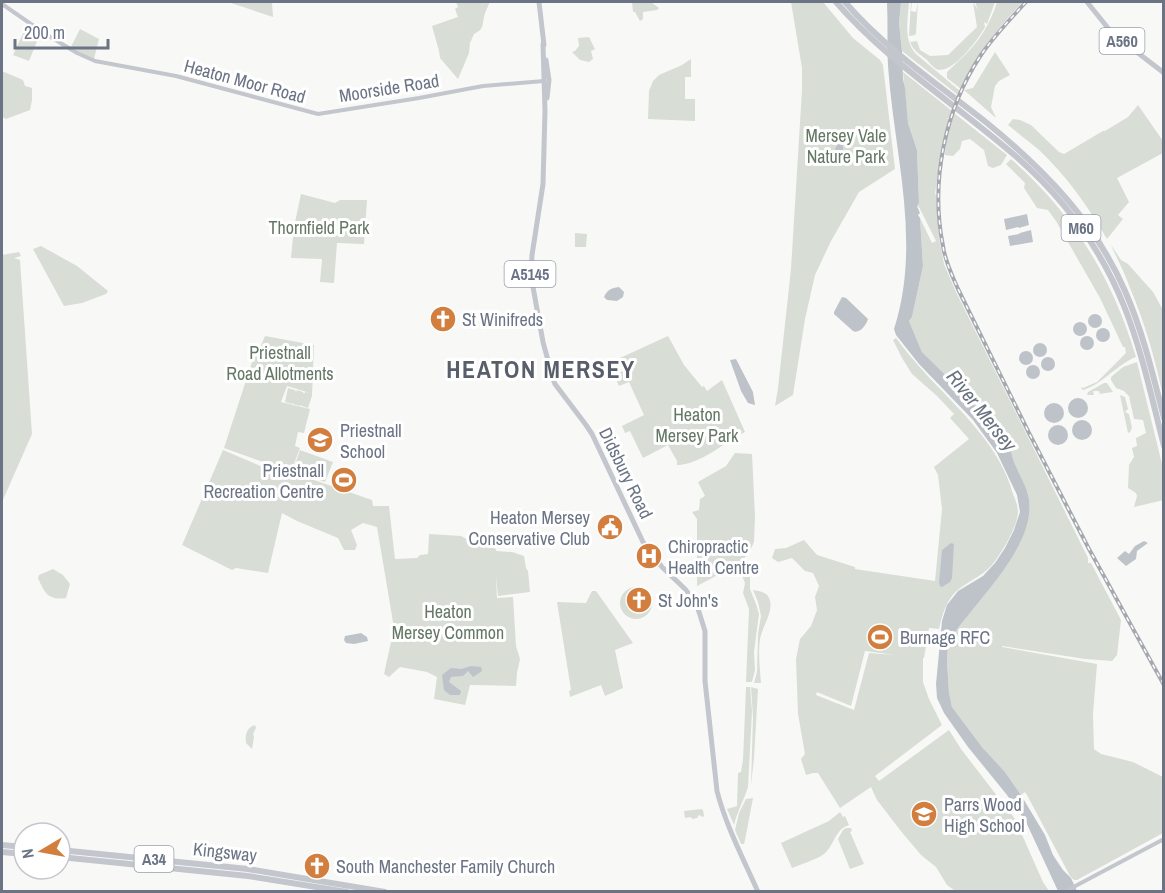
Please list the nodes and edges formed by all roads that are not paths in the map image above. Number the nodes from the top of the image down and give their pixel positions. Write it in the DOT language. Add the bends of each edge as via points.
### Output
graph roads {
  1 [pos="539,2"];
  2 [pos="836,2"];
  3 [pos="845,2"];
  4 [pos="1087,2"];
  5 [pos="2,4"];
  6 [pos="543,44"];
  7 [pos="543,73"];
  8 [pos="1164,73"];
  9 [pos="546,80"];
  10 [pos="533,81"];
  11 [pos="318,114"];
  12 [pos="1164,418"];
  13 [pos="1164,446"];
  14 [pos="1164,838"];
  15 [pos="72,851"];
  16 [pos="72,858"];
  17 [pos="248,873"];
  18 [pos="286,877"];
  19 [pos="299,884"];
  20 [pos="347,891"];
  21 [pos="385,891"];
  22 [pos="758,891"];
  23 [pos="1064,891"];
  1 -- 6 [label="main road, Didsbury Road / A5145"];
  2 -- 13 [label="highway, M60" via="885,52 987,132 1058,198 1111,278 1132,327"];
  3 -- 12 [label="highway, M60" via="884,41 1021,151 1082,217 1125,290"];
  4 -- 8 [label="main road, A560" via="1112,33"];
  5 -- 11 [label="main road, Heaton Moor Road" via="95,61 176,76"];
  6 -- 7 [label="main road, Didsbury Road / A5145"];
  6 -- 9 [label="main road, Didsbury Road / A5145"];
  7 -- 9 [label="main road, Didsbury Road / A5145"];
  7 -- 10 [label="main road"];
  9 -- 10 [label="main road, Moorside Road"];
  9 -- 22 [label="main road, Didsbury Road / A5145" via="542,196 530,270 543,342 555,384 592,434 643,542 696,603 705,631 706,696 717,791"];
  10 -- 11 [label="main road, Moorside Road"];
  14 -- 23 [label="main road"];
  15 -- 17 [label="highway, Kingsway / A34"];
  16 -- 17 [label="highway, Kingsway / A34"];
  17 -- 18 [label="highway"];
  17 -- 19 [label="highway, Kingsway / A34"];
  18 -- 19 [label="highway"];
  18 -- 21 [label="highway"];
  19 -- 20 [label="highway, Kingsway / A34"];
}
